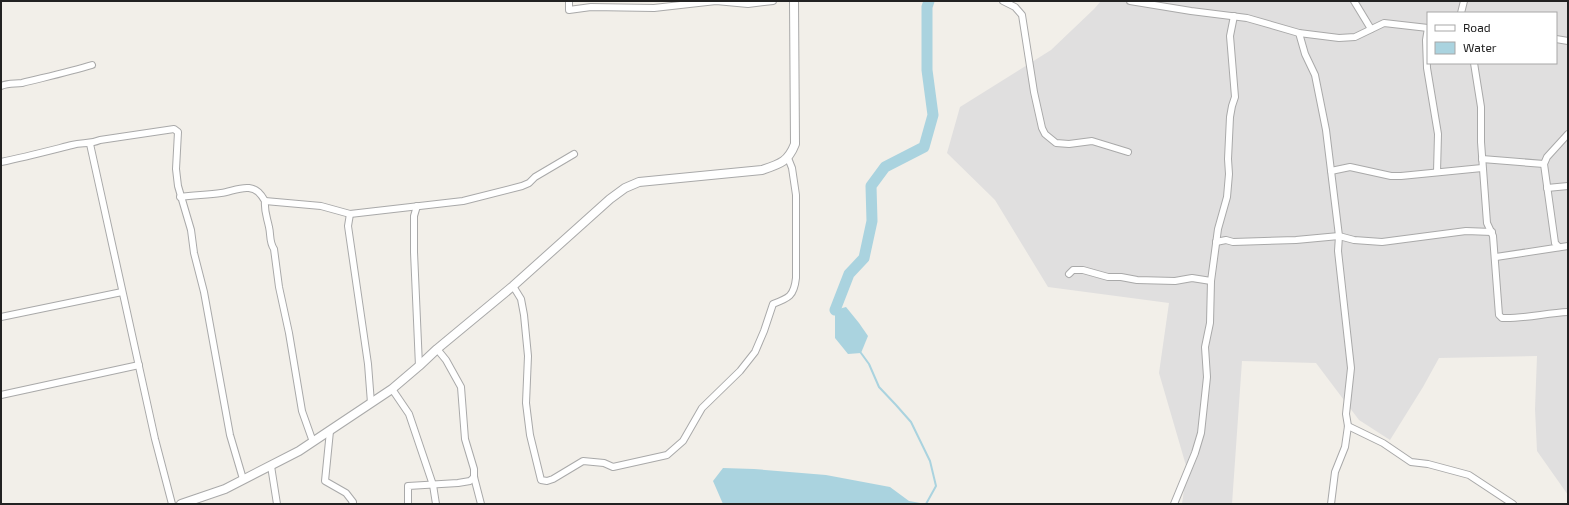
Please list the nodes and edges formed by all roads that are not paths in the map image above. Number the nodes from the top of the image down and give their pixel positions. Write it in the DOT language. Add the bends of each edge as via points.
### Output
graph roads {
  1 [pos="569,1"];
  2 [pos="716,1"];
  3 [pos="773,1"];
  4 [pos="794,1"];
  5 [pos="1003,1"];
  6 [pos="1130,1"];
  7 [pos="1354,1"];
  8 [pos="1464,1"];
  9 [pos="643,4"];
  10 [pos="1461,12"];
  11 [pos="1234,16"];
  12 [pos="1427,28"];
  13 [pos="1371,29"];
  14 [pos="1299,33"];
  15 [pos="1427,34"];
  16 [pos="1557,39"];
  17 [pos="1568,41"];
  18 [pos="1474,64"];
  19 [pos="92,65"];
  20 [pos="1,86"];
  21 [pos="1568,134"];
  22 [pos="90,144"];
  23 [pos="1128,152"];
  24 [pos="574,154"];
  25 [pos="788,158"];
  26 [pos="1482,159"];
  27 [pos="1,162"];
  28 [pos="1544,164"];
  29 [pos="1482,168"];
  30 [pos="1331,171"];
  31 [pos="1437,172"];
  32 [pos="1568,186"];
  33 [pos="1547,188"];
  34 [pos="180,196"];
  35 [pos="265,201"];
  36 [pos="417,206"];
  37 [pos="350,214"];
  38 [pos="1492,232"];
  39 [pos="1339,236"];
  40 [pos="1216,242"];
  41 [pos="1568,246"];
  42 [pos="1559,247"];
  43 [pos="1496,257"];
  44 [pos="1069,274"];
  45 [pos="1211,280"];
  46 [pos="513,286"];
  47 [pos="122,292"];
  48 [pos="1568,312"];
  49 [pos="1,317"];
  50 [pos="437,349"];
  51 [pos="139,365"];
  52 [pos="420,366"];
  53 [pos="392,389"];
  54 [pos="1,395"];
  55 [pos="371,403"];
  56 [pos="1348,426"];
  57 [pos="330,431"];
  58 [pos="313,442"];
  59 [pos="271,466"];
  60 [pos="474,477"];
  61 [pos="243,479"];
  62 [pos="433,485"];
  63 [pos="172,504"];
  64 [pos="181,504"];
  65 [pos="277,504"];
  66 [pos="352,504"];
  67 [pos="408,504"];
  68 [pos="436,504"];
  69 [pos="481,504"];
  70 [pos="1174,504"];
  71 [pos="1331,504"];
  72 [pos="1513,504"];
  1 -- 9 [label="street" via="569,10"];
  2 -- 3 [label="street" via="748,4"];
  2 -- 9 [label="street" via="654,8"];
  4 -- 25 [label="street" via="795,144"];
  5 -- 23 [label="street" via="1022,15 1034,92 1045,134 1056,143 1075,144 1092,141"];
  6 -- 11 [label="street"];
  7 -- 13 [label="street"];
  8 -- 10 [label="street"];
  11 -- 14 [label="street"];
  11 -- 40 [label="street" via="1230,42 1235,97 1230,117 1229,174 1227,196"];
  12 -- 13 [label="street" via="1384,24"];
  13 -- 14 [label="street" via="1355,37 1339,38"];
  14 -- 30 [label="street" via="1315,76"];
  15 -- 31 [label="street" via="1427,68 1438,134"];
  16 -- 17 [label="street"];
  18 -- 26 [label="street" via="1481,106"];
  19 -- 20 [label="street"];
  21 -- 28 [label="street" via="1547,157"];
  22 -- 27 [label="street" via="74,144"];
  22 -- 34 [label="street" via="100,140 174,129 178,132 176,169"];
  22 -- 47 [label="street"];
  24 -- 36 [label="street" via="522,186 463,200"];
  25 -- 46 [label="street" via="762,170 639,182 625,188"];
  25 -- 46 [label="street" via="796,195 794,290 787,299 773,304 755,352 740,371 702,408 682,441 667,455 613,467 604,463 583,461 552,479 541,480 530,435 526,403 528,356 524,315 521,299"];
  26 -- 28 [label="street"];
  26 -- 29 [label="street"];
  28 -- 33 [label="street"];
  29 -- 31 [label="street"];
  29 -- 38 [label="street" via="1487,223"];
  30 -- 31 [label="street" via="1350,167 1391,176"];
  30 -- 39 [label="street"];
  32 -- 33 [label="street"];
  33 -- 42 [label="street" via="1555,243"];
  34 -- 35 [label="street" via="249,188 257,191"];
  34 -- 61 [label="street" via="191,230 230,434"];
  35 -- 37 [label="street" via="321,206"];
  35 -- 58 [label="street" via="264,210 274,249 278,287 289,333 302,411"];
  36 -- 37 [label="street"];
  36 -- 52 [label="street" via="414,216 414,252"];
  37 -- 55 [label="street" via="348,226 368,364"];
  38 -- 39 [label="street" via="1466,231 1382,242"];
  38 -- 43 [label="street"];
  39 -- 40 [label="street"];
  39 -- 56 [label="street" via="1338,251 1351,368 1346,414"];
  40 -- 45 [label="street"];
  41 -- 42 [label="street"];
  42 -- 43 [label="street"];
  43 -- 48 [label="street" via="1495,276 1499,315 1502,318"];
  44 -- 45 [label="street" via="1073,270 1083,270 1108,277 1137,280"];
  45 -- 70 [label="street" via="1201,432"];
  46 -- 50 [label="street"];
  47 -- 49 [label="street"];
  47 -- 51 [label="street"];
  50 -- 52 [label="street"];
  50 -- 60 [label="street" via="460,387 465,439"];
  51 -- 54 [label="street"];
  51 -- 63 [label="street"];
  52 -- 53 [label="street"];
  53 -- 55 [label="street"];
  53 -- 62 [label="street" via="409,414"];
  55 -- 57 [label="street"];
  56 -- 71 [label="street" via="1345,447 1335,472"];
  56 -- 72 [label="street" via="1383,443 1411,462 1469,475"];
  57 -- 58 [label="street"];
  57 -- 66 [label="street" via="325,482 346,493"];
  58 -- 59 [label="street"];
  59 -- 61 [label="street"];
  59 -- 65 [label="street"];
  60 -- 62 [label="street" via="458,483"];
  60 -- 69 [label="street"];
  61 -- 64 [label="street" via="225,489"];
  62 -- 67 [label="street" via="408,486"];
  62 -- 68 [label="street"];
}
